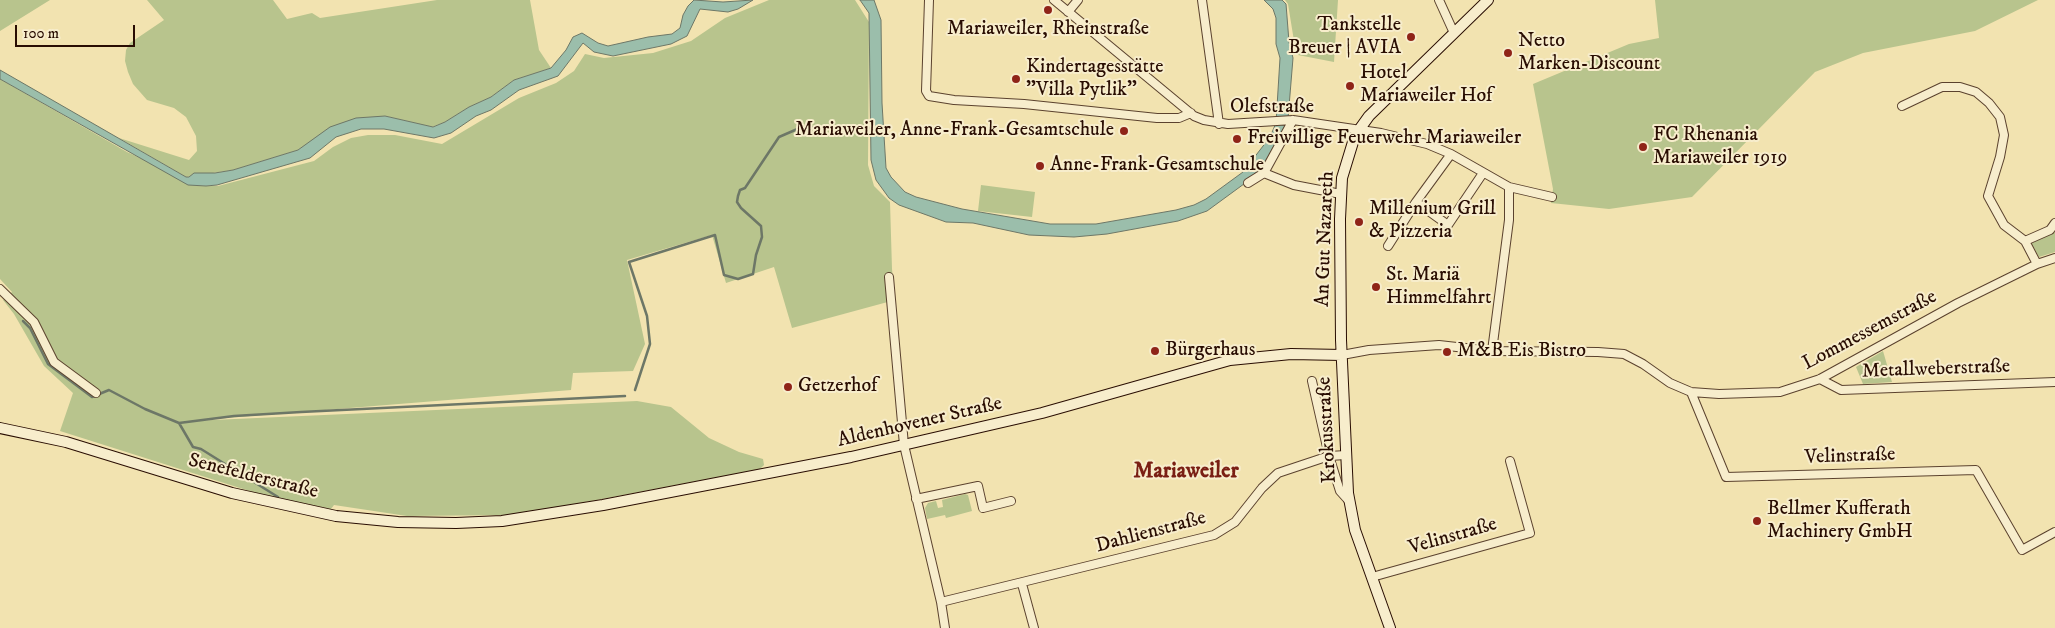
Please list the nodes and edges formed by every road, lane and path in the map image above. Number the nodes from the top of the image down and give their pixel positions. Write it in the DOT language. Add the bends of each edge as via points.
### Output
graph roads {
  1 [pos="929,0"];
  2 [pos="1054,0"];
  3 [pos="1078,0"];
  4 [pos="1202,0"];
  5 [pos="1439,0"];
  6 [pos="1488,0"];
  7 [pos="1068,12"];
  8 [pos="1454,33"];
  9 [pos="1902,106"];
  10 [pos="1191,113"];
  11 [pos="1291,120"];
  12 [pos="1219,124"];
  13 [pos="1359,130"];
  14 [pos="1451,154"];
  15 [pos="1264,173"];
  16 [pos="1483,173"];
  17 [pos="1248,183"];
  18 [pos="1509,187"];
  19 [pos="1341,194"];
  20 [pos="1552,197"];
  21 [pos="1416,202"];
  22 [pos="2055,223"];
  23 [pos="2025,241"];
  24 [pos="1388,246"];
  25 [pos="2055,258"];
  26 [pos="2037,264"];
  27 [pos="889,277"];
  28 [pos="0,288"];
  29 [pos="1492,351"];
  30 [pos="1342,355"];
  31 [pos="1820,379"];
  32 [pos="1312,381"];
  33 [pos="2055,382"];
  34 [pos="1691,392"];
  35 [pos="96,393"];
  36 [pos="0,428"];
  37 [pos="904,445"];
  38 [pos="1346,455"];
  39 [pos="1329,456"];
  40 [pos="1510,461"];
  41 [pos="916,499"];
  42 [pos="1011,501"];
  43 [pos="1350,502"];
  44 [pos="502,521"];
  45 [pos="2055,532"];
  46 [pos="1372,577"];
  47 [pos="1022,584"];
  48 [pos="941,602"];
  49 [pos="945,628"];
  50 [pos="1034,628"];
  51 [pos="1390,628"];
  1 -- 10 [label="street" via="926,90 929,96 1158,118 1179,118"];
  2 -- 7 [label="street"];
  3 -- 7 [label="street"];
  4 -- 12 [label="street, Olefstraße"];
  5 -- 8 [label="street"];
  6 -- 8 [label="main road, An Gut Nazareth"];
  7 -- 10 [label="street"];
  8 -- 13 [label="main road, An Gut Nazareth" via="1373,111"];
  9 -- 23 [label="street" via="1942,87 1960,87 1976,92 1989,103 2000,118 2004,135 1988,196 2004,225"];
  10 -- 12 [label="street"];
  11 -- 12 [label="street, Olefstraße"];
  11 -- 13 [label="street, Olefstraße"];
  11 -- 15 [label="street"];
  13 -- 14 [label="street, Olefstraße" via="1427,144"];
  13 -- 19 [label="main road, An Gut Nazareth" via="1346,159"];
  14 -- 16 [label="street, Olefstraße"];
  14 -- 21 [label="street"];
  15 -- 17 [label="street"];
  15 -- 19 [label="street" via="1294,185"];
  16 -- 18 [label="street, Olefstraße"];
  16 -- 21 [label="street" via="1448,225"];
  18 -- 20 [label="street, Olefstraße"];
  18 -- 29 [label="street" via="1509,220"];
  19 -- 30 [label="main road, An Gut Nazareth"];
  21 -- 24 [label="street"];
  22 -- 23 [label="street" via="2050,230"];
  23 -- 26 [label="street"];
  25 -- 26 [label="street, Lommessemstraße"];
  26 -- 31 [label="street, Lommessemstraße" via="1958,303"];
  27 -- 37 [label="street"];
  28 -- 35 [label="street" via="34,322 54,362"];
  29 -- 30 [label="street, Lommessemstraße" via="1439,345"];
  29 -- 34 [label="street, Lommessemstraße" via="1624,354 1670,383"];
  30 -- 37 [label="main road, Aldenhovener Straße" via="1291,354 1230,360 1042,413"];
  30 -- 38 [label="main road, Krokusstraße"];
  31 -- 33 [label="street, Metallweberstraße" via="1841,390"];
  31 -- 34 [label="street, Lommessemstraße" via="1780,392"];
  32 -- 39 [label="street, Krokusstraße"];
  34 -- 45 [label="street, Velinstraße" via="1726,477 1976,470 2022,550"];
  36 -- 44 [label="main road, Senefelderstraße" via="76,445 232,493 336,516 398,522"];
  37 -- 41 [label="street"];
  37 -- 44 [label="main road, Aldenhovener Straße" via="604,505"];
  38 -- 39 [label="street, Dahlienstraße"];
  38 -- 43 [label="main road, Krokusstraße"];
  39 -- 43 [label="street, Krokusstraße" via="1340,491"];
  39 -- 47 [label="street, Dahlienstraße" via="1278,473 1235,522 1214,535"];
  40 -- 46 [label="street, Velinstraße" via="1530,533"];
  41 -- 42 [label="street" via="978,486 983,508"];
  41 -- 48 [label="street"];
  43 -- 46 [label="main road, Krokusstraße" via="1355,530"];
  46 -- 51 [label="main road, Krokusstraße"];
  47 -- 48 [label="street, Dahlienstraße"];
  47 -- 50 [label="street"];
  48 -- 49 [label="street"];
}
